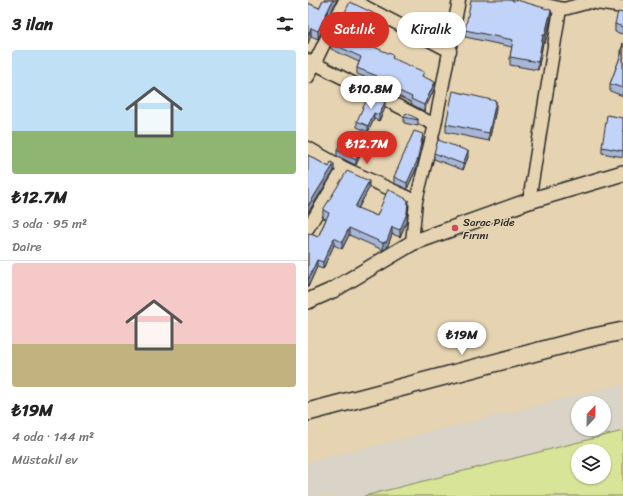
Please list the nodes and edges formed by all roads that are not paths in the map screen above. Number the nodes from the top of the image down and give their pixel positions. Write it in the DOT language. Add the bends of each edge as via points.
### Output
graph roads {
  1 [pos="346,0"];
  2 [pos="352,0"];
  3 [pos="459,0"];
  4 [pos="523,0"];
  5 [pos="591,1"];
  6 [pos="623,7"];
  7 [pos="560,9"];
  8 [pos="450,51"];
  9 [pos="312,62"];
  10 [pos="308,78"];
  11 [pos="435,125"];
  12 [pos="308,148"];
  13 [pos="344,168"];
  14 [pos="623,173"];
  15 [pos="416,201"];
  16 [pos="529,201"];
  17 [pos="308,228"];
  18 [pos="412,243"];
  19 [pos="308,301"];
  20 [pos="623,331"];
  21 [pos="308,412"];
  1 -- 9 [label="street"];
  2 -- 8 [label="street"];
  3 -- 8 [label="street"];
  4 -- 7 [label="street"];
  5 -- 6 [label="street"];
  5 -- 7 [label="street"];
  7 -- 16 [label="street"];
  8 -- 11 [label="street"];
  9 -- 10 [label="street"];
  9 -- 11 [label="street"];
  11 -- 15 [label="street"];
  12 -- 13 [label="street"];
  13 -- 15 [label="street"];
  13 -- 17 [label="street"];
  14 -- 16 [label="street"];
  15 -- 18 [label="street"];
  16 -- 18 [label="street"];
  18 -- 19 [label="street" via="333,290"];
  20 -- 21 [label="main road"];
}
